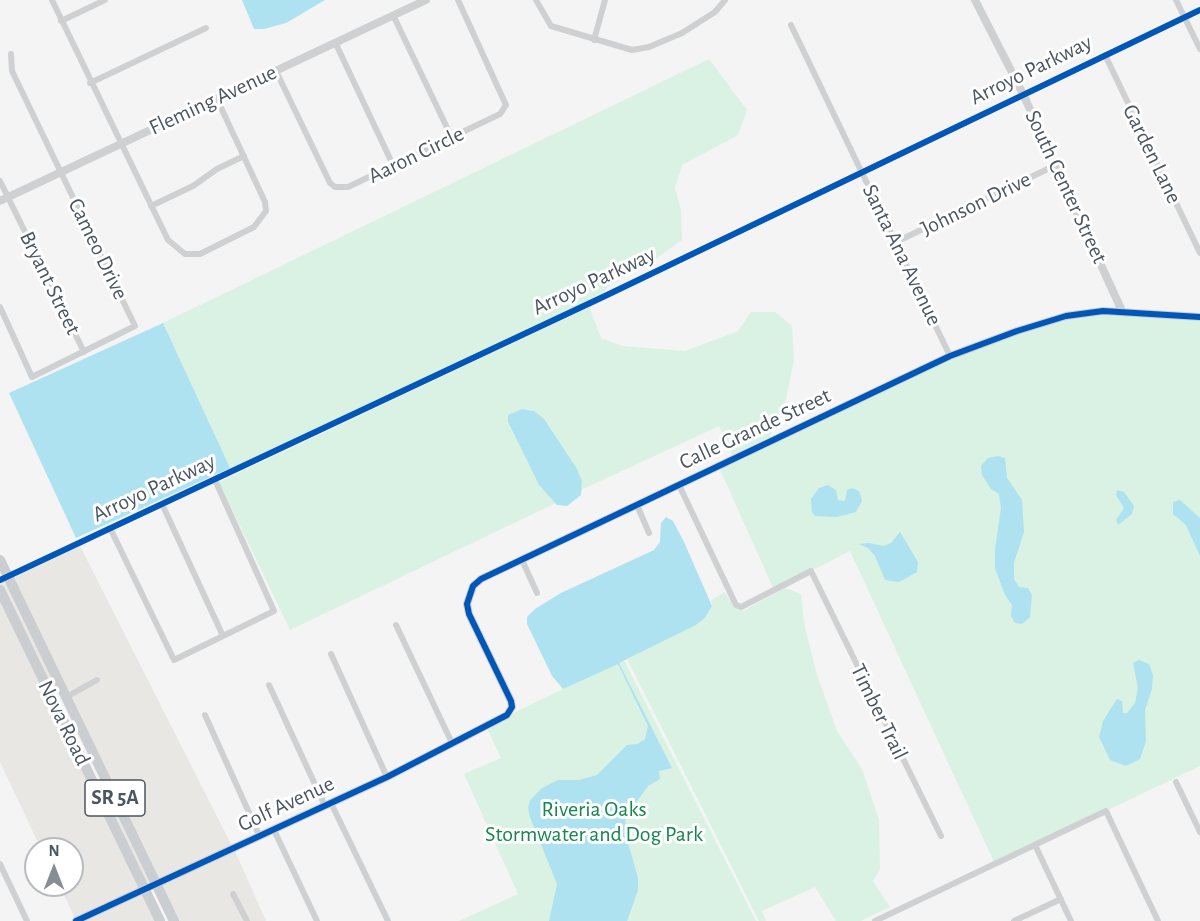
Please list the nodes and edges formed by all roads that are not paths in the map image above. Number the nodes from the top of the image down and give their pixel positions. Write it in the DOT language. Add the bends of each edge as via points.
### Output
graph roads {
  1 [pos="52,0"];
  2 [pos="105,0"];
  3 [pos="426,0"];
  4 [pos="458,0"];
  5 [pos="536,0"];
  6 [pos="605,0"];
  7 [pos="725,0"];
  8 [pos="975,0"];
  9 [pos="1176,0"];
  10 [pos="1200,10"];
  11 [pos="393,15"];
  12 [pos="1185,17"];
  13 [pos="61,21"];
  14 [pos="791,25"];
  15 [pos="206,28"];
  16 [pos="594,40"];
  17 [pos="335,42"];
  18 [pos="1200,49"];
  19 [pos="11,54"];
  20 [pos="1105,55"];
  21 [pos="276,71"];
  22 [pos="90,83"];
  23 [pos="1023,94"];
  24 [pos="217,99"];
  25 [pos="452,138"];
  26 [pos="120,144"];
  27 [pos="244,156"];
  28 [pos="393,165"];
  29 [pos="1056,165"];
  30 [pos="61,172"];
  31 [pos="862,172"];
  32 [pos="0,181"];
  33 [pos="4,199"];
  34 [pos="151,206"];
  35 [pos="896,242"];
  36 [pos="1200,253"];
  37 [pos="0,307"];
  38 [pos="1122,310"];
  39 [pos="1200,317"];
  40 [pos="84,352"];
  41 [pos="950,356"];
  42 [pos="214,480"];
  43 [pos="679,485"];
  44 [pos="162,504"];
  45 [pos="637,505"];
  46 [pos="110,528"];
  47 [pos="649,533"];
  48 [pos="0,560"];
  49 [pos="522,560"];
  50 [pos="4,578"];
  51 [pos="0,590"];
  52 [pos="537,593"];
  53 [pos="396,625"];
  54 [pos="223,636"];
  55 [pos="332,654"];
  56 [pos="97,680"];
  57 [pos="269,685"];
  58 [pos="48,690"];
  59 [pos="66,698"];
  60 [pos="205,715"];
  61 [pos="507,715"];
  62 [pos="451,741"];
  63 [pos="387,777"];
  64 [pos="91,778"];
  65 [pos="1176,782"];
  66 [pos="111,789"];
  67 [pos="328,805"];
  68 [pos="274,830"];
  69 [pos="1200,832"];
  70 [pos="941,836"];
  71 [pos="261,837"];
  72 [pos="1035,844"];
  73 [pos="0,864"];
  74 [pos="156,883"];
  75 [pos="144,888"];
  76 [pos="233,894"];
  77 [pos="1061,899"];
  78 [pos="27,921"];
  79 [pos="76,921"];
  80 [pos="160,921"];
  81 [pos="174,921"];
  82 [pos="247,921"];
  83 [pos="317,921"];
  84 [pos="388,921"];
  85 [pos="875,921"];
  86 [pos="1014,921"];
  87 [pos="1071,921"];
  88 [pos="1158,921"];
  1 -- 13 [label="street"];
  2 -- 13 [label="street"];
  3 -- 11 [label="street, Fleming Avenue"];
  4 -- 25 [label="street, Aaron Circle" via="506,105 500,114"];
  5 -- 16 [label="street" via="551,26"];
  6 -- 16 [label="street"];
  7 -- 16 [label="street" via="700,22 649,47 632,50"];
  8 -- 23 [label="street, South Center Street"];
  9 -- 12 [label="street"];
  10 -- 12 [label="street, Arroyo Parkway"];
  11 -- 17 [label="street, Fleming Avenue"];
  11 -- 25 [label="street"];
  12 -- 18 [label="street"];
  12 -- 20 [label="street, Arroyo Parkway"];
  13 -- 22 [label="street"];
  14 -- 31 [label="street, Santa Ana Avenue"];
  15 -- 22 [label="street"];
  17 -- 21 [label="street, Fleming Avenue"];
  17 -- 28 [label="street"];
  19 -- 30 [label="street, Cameo Drive" via="12,71"];
  20 -- 23 [label="street, Arroyo Parkway"];
  20 -- 36 [label="street, Garden Lane"];
  21 -- 24 [label="street, Fleming Avenue"];
  21 -- 28 [label="street, Aaron Circle" via="330,183 348,187"];
  22 -- 26 [label="street"];
  23 -- 29 [label="street, South Center Street"];
  23 -- 31 [label="street, Arroyo Parkway"];
  24 -- 26 [label="street, Fleming Avenue"];
  24 -- 27 [label="street"];
  25 -- 28 [label="street, Aaron Circle"];
  26 -- 30 [label="street, Fleming Avenue"];
  26 -- 34 [label="street"];
  27 -- 34 [label="street"];
  27 -- 34 [label="street" via="265,202 263,218 254,228 200,254 185,254 168,240"];
  29 -- 35 [label="street, Johnson Drive"];
  29 -- 38 [label="street, South Center Street"];
  30 -- 33 [label="street, Fleming Avenue"];
  30 -- 40 [label="street, Cameo Drive" via="135,326"];
  31 -- 35 [label="street, Santa Ana Avenue"];
  31 -- 42 [label="street, Arroyo Parkway"];
  32 -- 33 [label="street, Bryant Street"];
  33 -- 40 [label="street, Bryant Street"];
  35 -- 41 [label="street, Santa Ana Avenue"];
  37 -- 40 [label="street" via="33,377"];
  38 -- 39 [label="street, Calle Grande Street"];
  38 -- 41 [label="street, Calle Grande Street" via="1066,316"];
  41 -- 43 [label="street, Calle Grande Street"];
  42 -- 44 [label="street, Arroyo Parkway"];
  42 -- 54 [label="street" via="274,611"];
  43 -- 45 [label="street, Calle Grande Street"];
  43 -- 70 [label="street, Timber Trail" via="732,600 741,607 811,571"];
  44 -- 46 [label="street, Arroyo Parkway"];
  44 -- 54 [label="street"];
  45 -- 47 [label="street"];
  45 -- 49 [label="street, Calle Grande Street"];
  46 -- 50 [label="street, Arroyo Parkway"];
  46 -- 54 [label="street" via="174,660"];
  48 -- 50 [label="main road, SR 5A"];
  49 -- 52 [label="street"];
  49 -- 61 [label="street, Calle Grande Street" via="481,579 473,586 467,604 511,701"];
  50 -- 59 [label="main road, SR 5A"];
  51 -- 58 [label="main road, Nova Road / SR 5A"];
  53 -- 62 [label="street"];
  55 -- 63 [label="street"];
  56 -- 59 [label="street"];
  57 -- 67 [label="street"];
  58 -- 59 [label="main road"];
  58 -- 64 [label="main road, Nova Road / SR 5A"];
  59 -- 66 [label="main road, SR 5A"];
  60 -- 71 [label="street"];
  61 -- 62 [label="street, Golf Avenue"];
  62 -- 63 [label="street, Golf Avenue"];
  63 -- 67 [label="street, Golf Avenue"];
  64 -- 66 [label="main road"];
  64 -- 75 [label="main road, Nova Road / SR 5A"];
  65 -- 69 [label="street"];
  66 -- 74 [label="main road, SR 5A"];
  67 -- 68 [label="street, Golf Avenue"];
  67 -- 84 [label="street"];
  68 -- 71 [label="street, Golf Avenue"];
  68 -- 83 [label="street"];
  71 -- 74 [label="street, Golf Avenue"];
  72 -- 77 [label="street"];
  72 -- 85 [label="street"];
  72 -- 88 [label="street" via="1106,811"];
  73 -- 78 [label="street"];
  74 -- 75 [label="street, Golf Avenue"];
  74 -- 81 [label="main road, SR 5A"];
  75 -- 79 [label="street, Golf Avenue"];
  75 -- 80 [label="main road, Nova Road / SR 5A"];
  76 -- 82 [label="street"];
  77 -- 86 [label="street"];
  77 -- 87 [label="street"];
}
